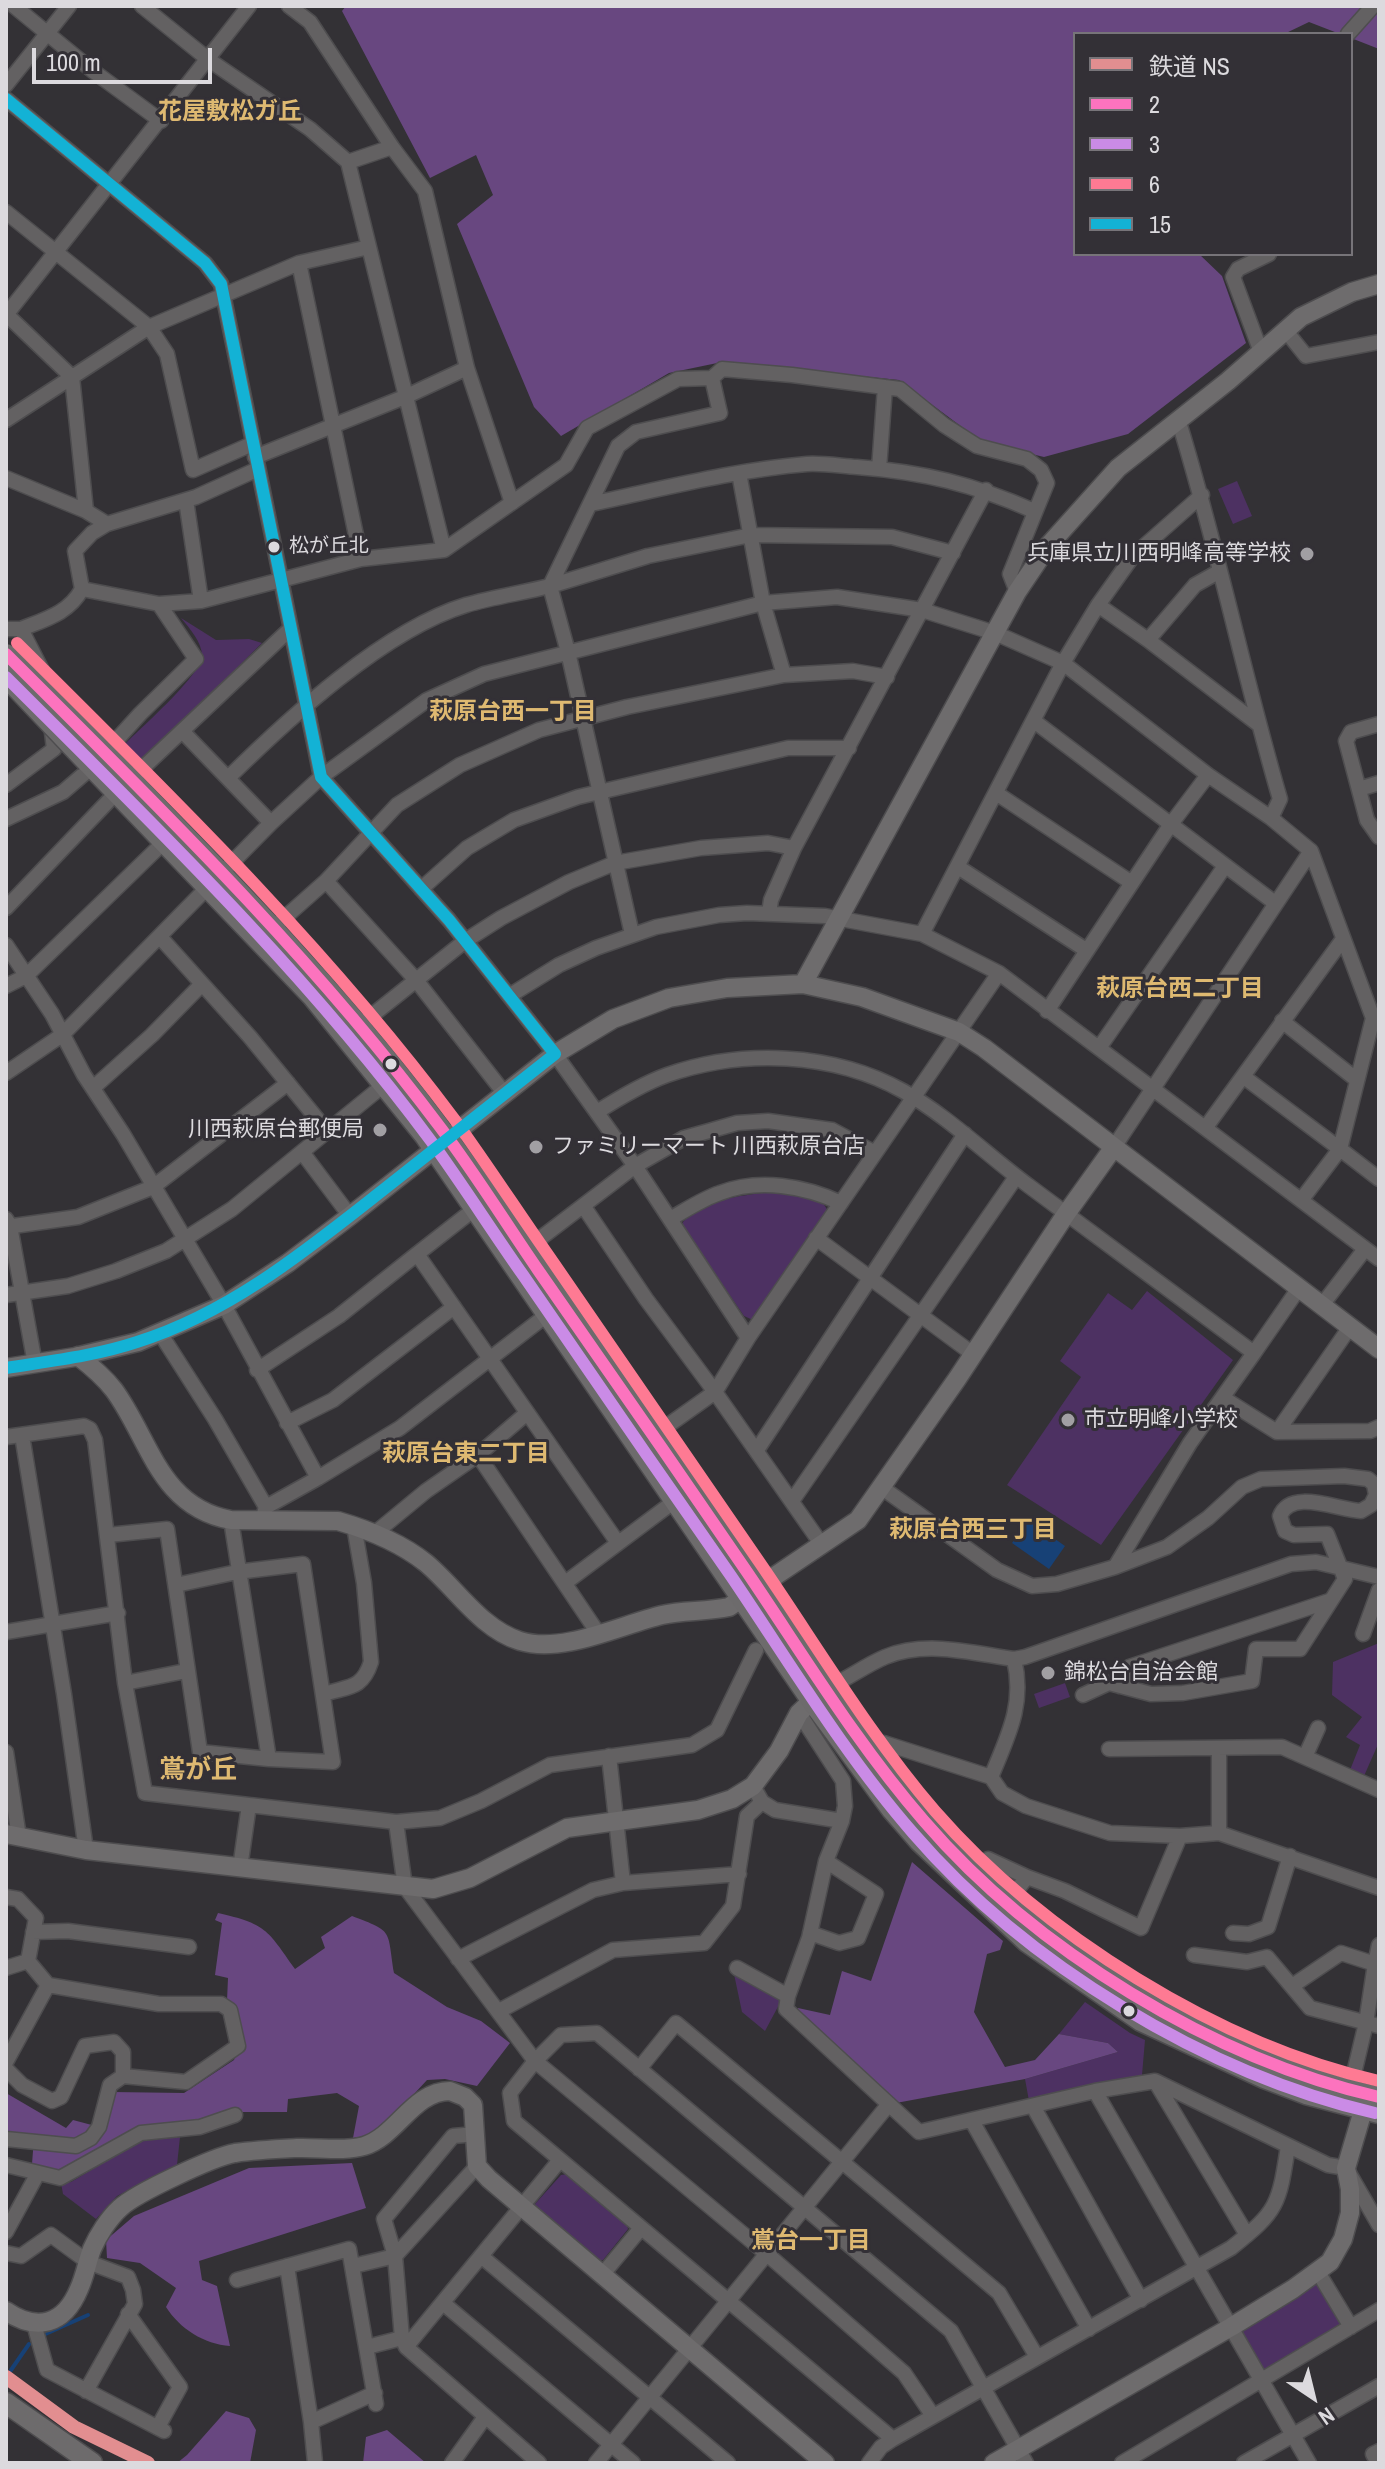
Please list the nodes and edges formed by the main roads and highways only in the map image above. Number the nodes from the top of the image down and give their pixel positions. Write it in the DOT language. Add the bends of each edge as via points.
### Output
graph roads {
  1 [pos="6,654"];
  2 [pos="6,677"];
  3 [pos="96,758"];
  4 [pos="124,786"];
  5 [pos="215,882"];
  6 [pos="441,1143"];
  7 [pos="750,1594"];
  8 [pos="1368,2101"];
  9 [pos="6,2403"];
  10 [pos="92,2463"];
  1 -- 3 [label="main road, bridge"];
  2 -- 3 [label="main road, bridge"];
  3 -- 4 [label="main road"];
  4 -- 5 [label="main road"];
  4 -- 5 [label="main road" via="164,842"];
  5 -- 6 [label="main road"];
  5 -- 6 [label="main road" via="273,928 360,1025"];
  6 -- 7 [label="main road" via="525,1250 653,1436"];
  6 -- 7 [label="main road" via="548,1314 676,1500"];
  7 -- 8 [label="main road" via="812,1701 892,1810 942,1864 1001,1910 1027,1942 1141,2021 1306,2094"];
  9 -- 10 [label="main road"];
}
